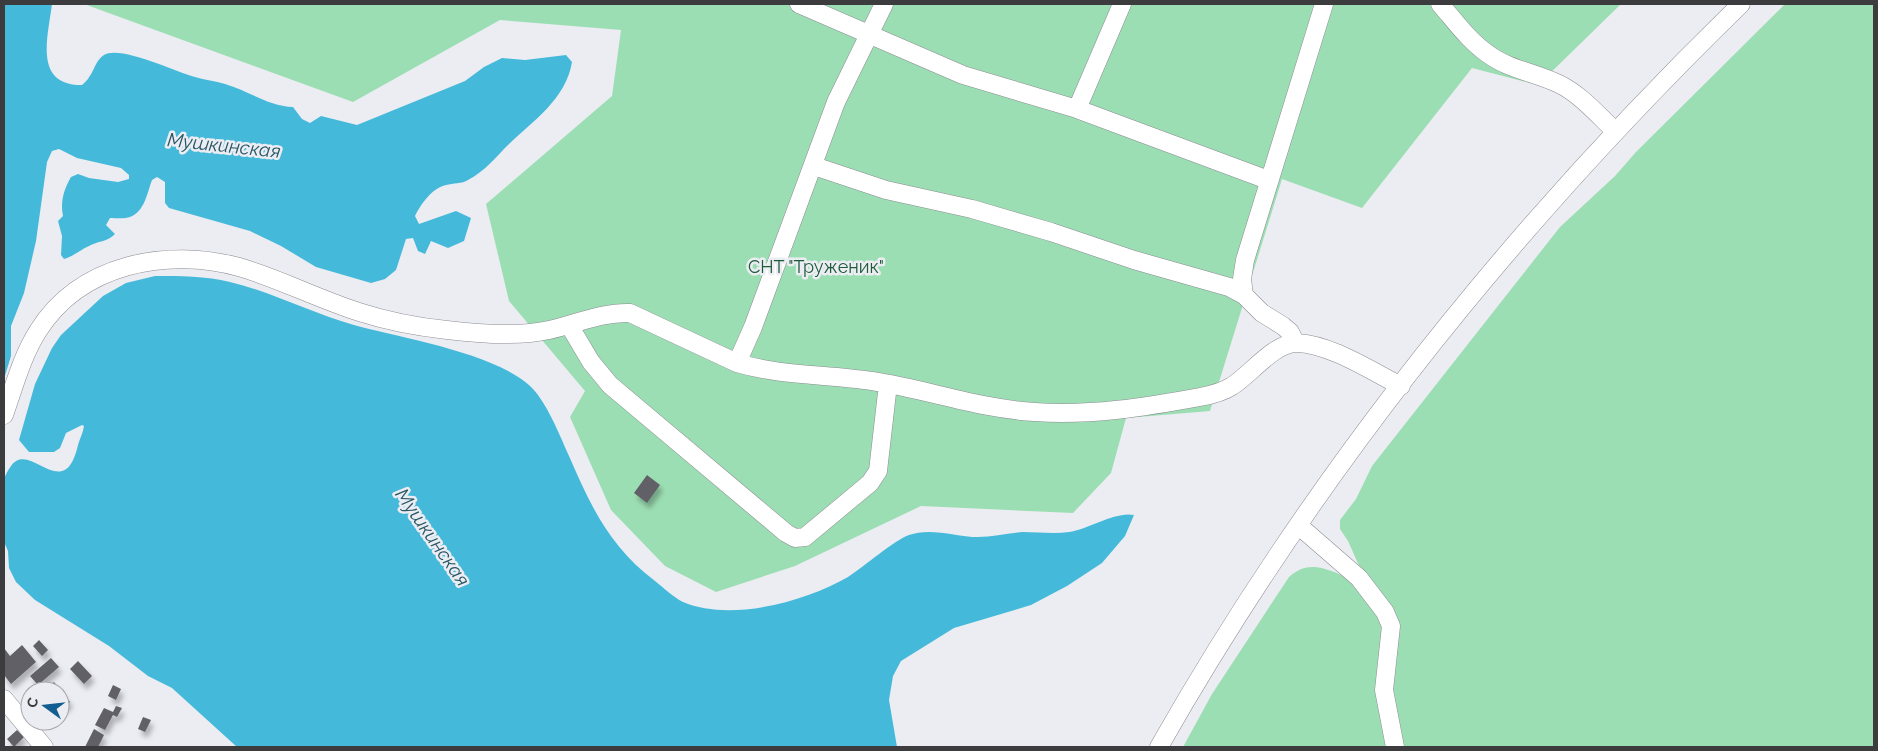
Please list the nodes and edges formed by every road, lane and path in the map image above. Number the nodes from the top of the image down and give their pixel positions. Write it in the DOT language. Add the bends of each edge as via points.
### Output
graph roads {
  1 [pos="799,4"];
  2 [pos="884,4"];
  3 [pos="1122,4"];
  4 [pos="1324,4"];
  5 [pos="1440,4"];
  6 [pos="1741,4"];
  7 [pos="869,35"];
  8 [pos="1077,109"];
  9 [pos="1615,131"];
  10 [pos="814,166"];
  11 [pos="1268,180"];
  12 [pos="1244,295"];
  13 [pos="569,324"];
  14 [pos="1294,342"];
  15 [pos="737,363"];
  16 [pos="888,384"];
  17 [pos="1401,386"];
  18 [pos="4,415"];
  19 [pos="1298,525"];
  20 [pos="4,699"];
  21 [pos="44,747"];
  22 [pos="1159,747"];
  23 [pos="1394,747"];
  1 -- 7 [label="street"];
  2 -- 7 [label="street"];
  3 -- 8 [label="street"];
  4 -- 11 [label="street"];
  5 -- 9 [label="street" via="1488,55 1562,85"];
  6 -- 9 [label="street"];
  7 -- 8 [label="street" via="963,75"];
  7 -- 10 [label="street" via="836,102"];
  8 -- 11 [label="street"];
  9 -- 17 [label="street" via="1463,305"];
  10 -- 12 [label="street" via="886,190 972,209 1051,232 1229,287"];
  10 -- 15 [label="street" via="754,327"];
  11 -- 12 [label="street" via="1245,260"];
  12 -- 14 [label="street" via="1262,313 1290,332"];
  13 -- 15 [label="street" via="613,312 630,313"];
  13 -- 16 [label="street" via="591,362 610,385 795,538 805,537 870,483 879,463"];
  13 -- 18 [label="street" via="517,333 448,330 406,324 360,312 236,266 194,260 138,263 94,278 47,318 29,347"];
  14 -- 16 [label="street" via="1280,347 1230,388 1211,395 1140,407 1074,413 1034,412"];
  14 -- 17 [label="street" via="1335,353"];
  15 -- 16 [label="street" via="780,374"];
  17 -- 19 [label="street"];
  19 -- 22 [label="street" via="1240,612"];
  19 -- 23 [label="street" via="1359,578 1385,612 1391,626 1384,690"];
  20 -- 21 [label="street"];
}
